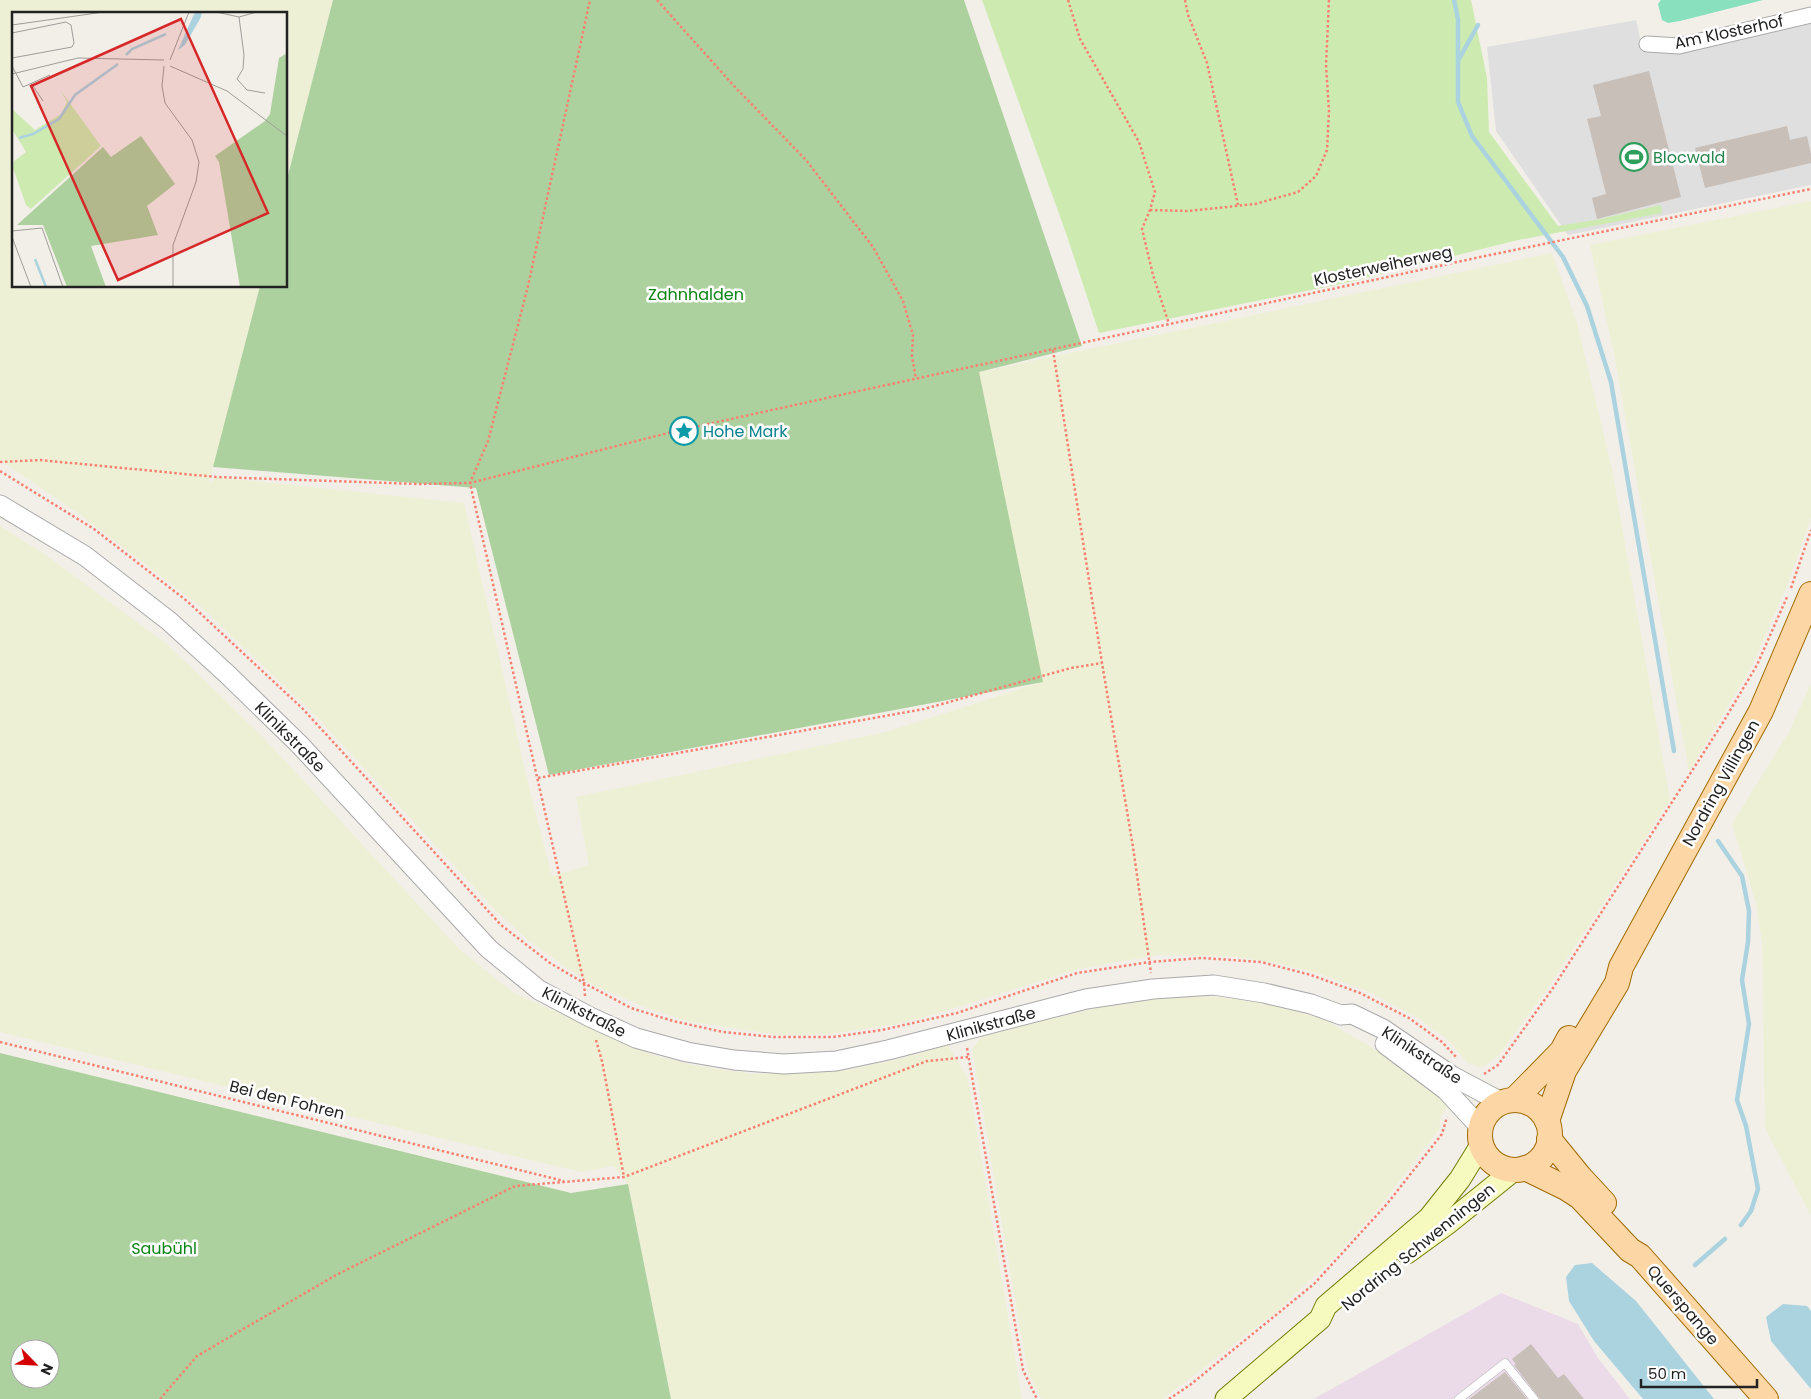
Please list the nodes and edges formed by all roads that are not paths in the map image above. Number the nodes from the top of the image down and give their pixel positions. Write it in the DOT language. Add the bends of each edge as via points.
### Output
graph roads {
  1 [pos="1811,14"];
  2 [pos="1647,44"];
  3 [pos="0,505"];
  4 [pos="1811,594"];
  5 [pos="1621,967"];
  6 [pos="1341,1015"];
  7 [pos="1508,1101"];
  8 [pos="1548,1130"];
  9 [pos="1481,1136"];
  10 [pos="1520,1169"];
  11 [pos="1640,1256"];
  12 [pos="1320,1319"];
  13 [pos="1226,1399"];
  14 [pos="1459,1399"];
  15 [pos="1534,1399"];
  16 [pos="1766,1399"];
  1 -- 2 [label="street, Am Klosterhof" via="1679,46"];
  3 -- 6 [label="street, Klinikstraße" via="85,556 169,621 299,744 489,949 539,990 636,1038 734,1060 784,1064 836,1060 898,1048 1086,999 1153,989 1214,985 1273,995"];
  4 -- 5 [label="main road, Nordring Villingen" via="1761,711"];
  5 -- 7 [label="main road, Nordring Villingen" via="1606,977 1562,1051"];
  5 -- 8 [label="main road, Nordring Villingen" via="1617,983 1564,1070"];
  6 -- 7 [label="street, Klinikstraße" via="1352,1014 1383,1029 1452,1076"];
  6 -- 9 [label="street, Klinikstraße" via="1346,1023 1390,1047 1446,1090"];
  7 -- 8 [label="main road" via="1525,1101 1534,1105 1542,1112"];
  7 -- 9 [label="main road" via="1492,1108 1484,1117"];
  8 -- 10 [label="main road" via="1547,1148 1542,1157"];
  8 -- 11 [label="main road, Querspange" via="1580,1177 1640,1243"];
  9 -- 10 [label="main road" via="1486,1155 1493,1163 1503,1168"];
  9 -- 12 [label="main road, Nordring Schwenningen" via="1460,1179 1429,1218 1326,1306"];
  10 -- 11 [label="main road, Querspange" via="1580,1197 1630,1250"];
  10 -- 12 [label="main road, Nordring Schwenningen" via="1415,1246 1332,1316"];
  11 -- 16 [label="main road, Querspange"];
  12 -- 13 [label="main road, Nordring Schwenningen"];
  14 -- 15 [label="lane" via="1505,1363"];
}
